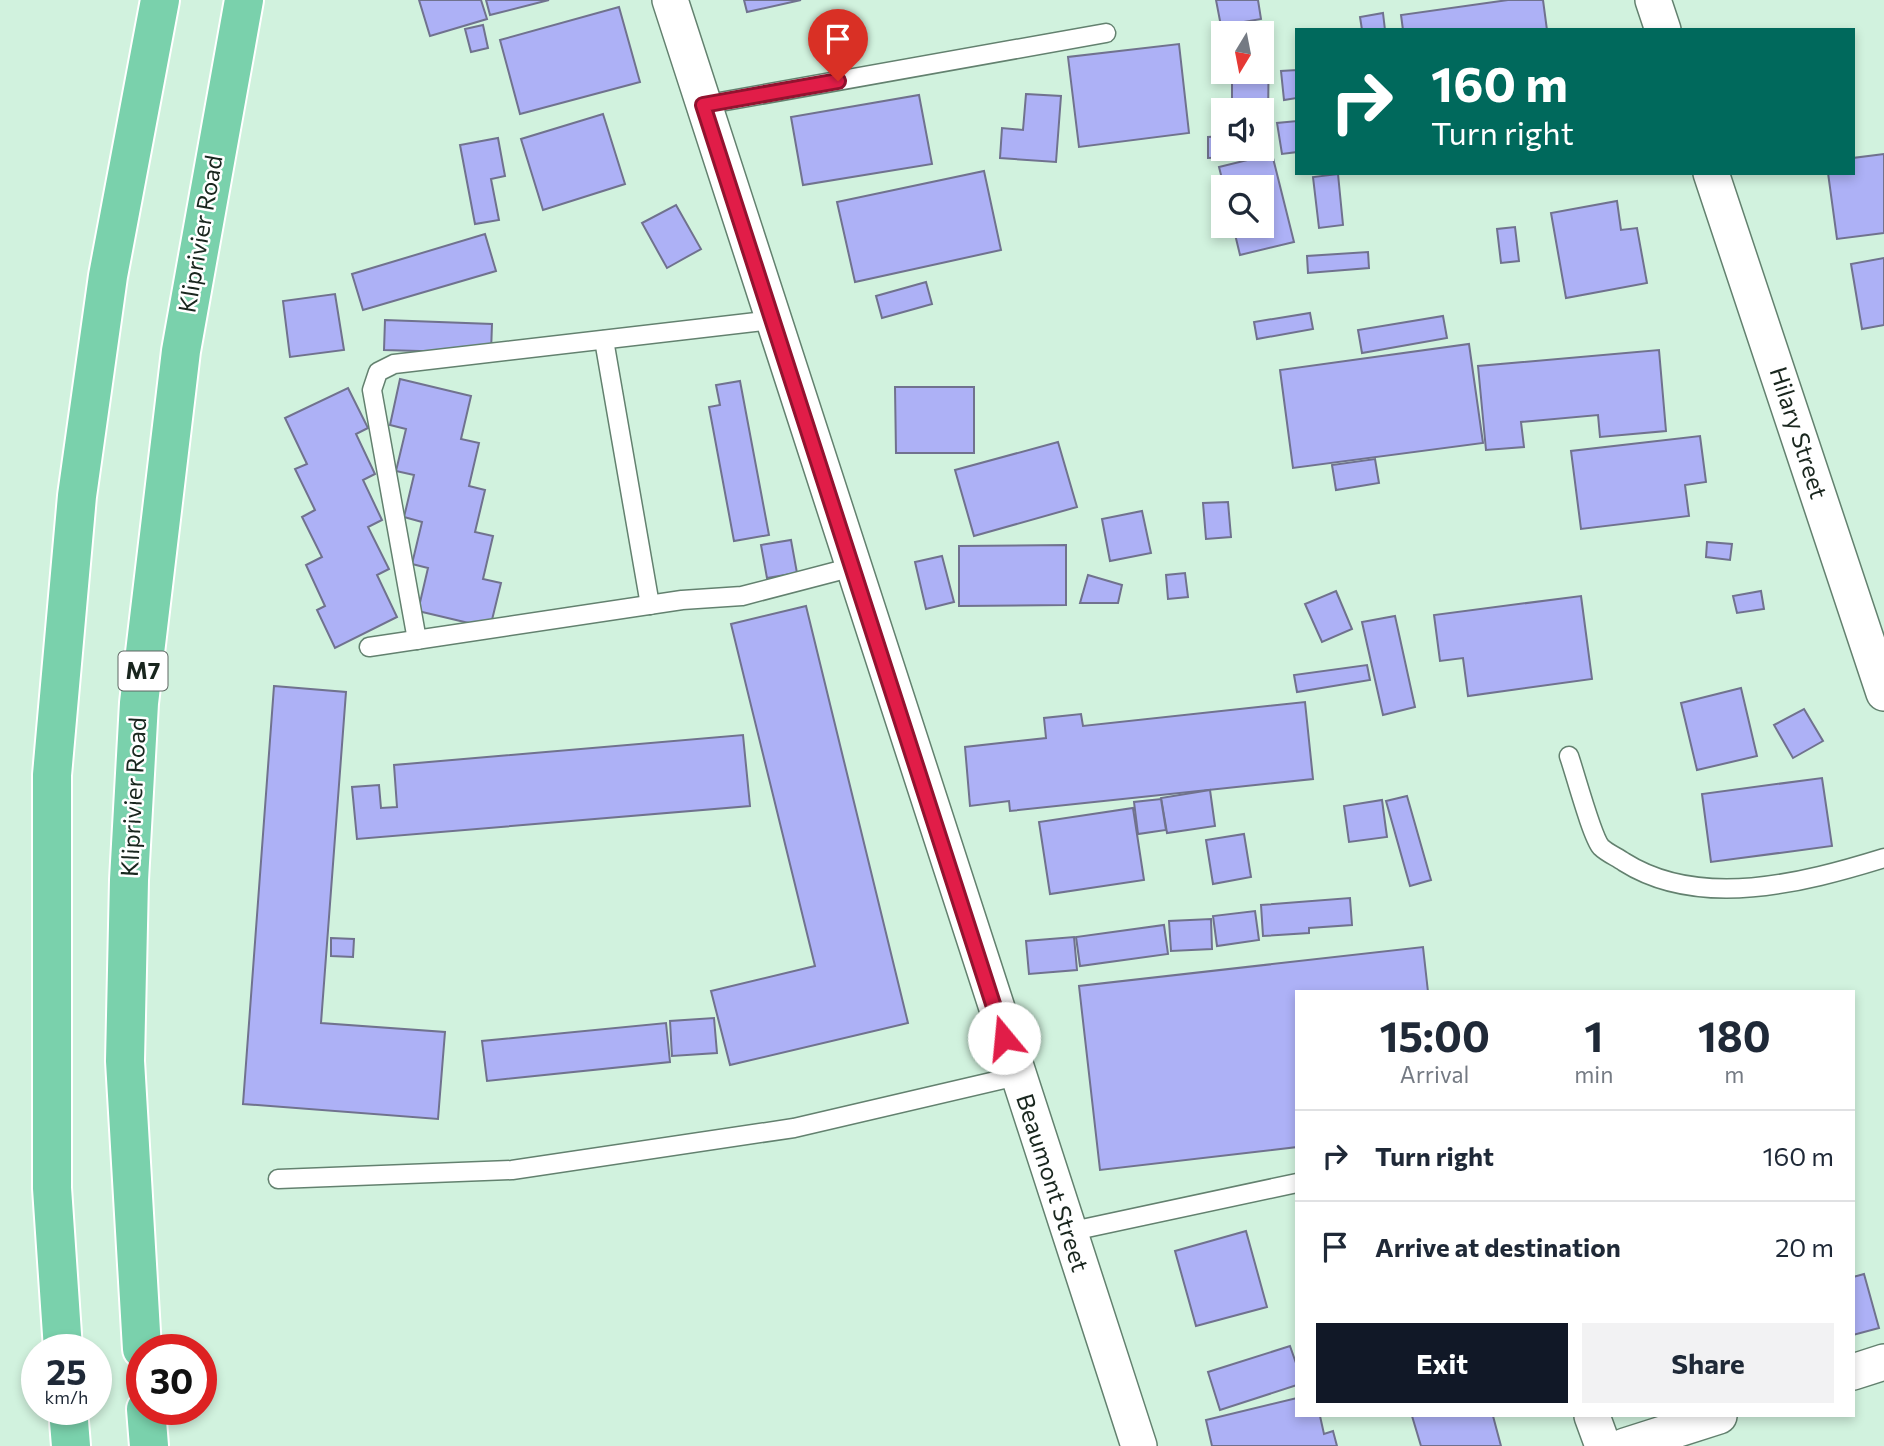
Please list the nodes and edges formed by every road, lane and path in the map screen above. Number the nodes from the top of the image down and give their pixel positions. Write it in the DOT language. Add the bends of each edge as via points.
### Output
graph roads {
  1 [pos="160,0"];
  2 [pos="244,0"];
  3 [pos="670,0"];
  4 [pos="1653,0"];
  5 [pos="1662,28"];
  6 [pos="1106,33"];
  7 [pos="703,105"];
  8 [pos="1713,175"];
  9 [pos="774,320"];
  10 [pos="604,340"];
  11 [pos="853,567"];
  12 [pos="650,605"];
  13 [pos="417,640"];
  14 [pos="369,647"];
  15 [pos="1884,693"];
  16 [pos="1569,756"];
  17 [pos="1884,858"];
  18 [pos="1017,1076"];
  19 [pos="278,1179"];
  20 [pos="1295,1183"];
  21 [pos="1068,1232"];
  22 [pos="62,1334"];
  23 [pos="141,1334"];
  24 [pos="1884,1362"];
  25 [pos="1855,1371"];
  26 [pos="1592,1417"];
  27 [pos="1716,1417"];
  28 [pos="69,1425"];
  29 [pos="147,1425"];
  30 [pos="71,1446"];
  31 [pos="149,1446"];
  32 [pos="1139,1446"];
  33 [pos="1602,1446"];
  34 [pos="1625,1446"];
  1 -- 22 [label="main road" via="108,276 76,496 52,775 52,1188"];
  2 -- 23 [label="main road, Kliprivier Road / M7" via="181,351 139,703 125,1061"];
  3 -- 7 [label="street, Beaumont Street"];
  4 -- 5 [label="street"];
  6 -- 7 [label="lane"];
  7 -- 9 [label="street, Beaumont Street"];
  8 -- 15 [label="street, Hilary Street"];
  9 -- 10 [label="lane"];
  9 -- 11 [label="street, Beaumont Street"];
  10 -- 12 [label="lane"];
  10 -- 13 [label="lane" via="394,364 378,372 372,390"];
  11 -- 12 [label="lane" via="742,596"];
  11 -- 18 [label="street, Beaumont Street"];
  12 -- 13 [label="lane"];
  13 -- 14 [label="lane"];
  16 -- 17 [label="lane" via="1600,847 1647,876 1691,887 1749,887 1843,871"];
  18 -- 19 [label="lane" via="794,1128 512,1170"];
  18 -- 21 [label="street, Beaumont Street"];
  20 -- 21 [label="lane"];
  21 -- 32 [label="street, Beaumont Street"];
  24 -- 25 [label="street"];
  26 -- 33 [label="street"];
  27 -- 34 [label="street"];
  28 -- 30 [label="main road"];
  29 -- 31 [label="main road"];
}
